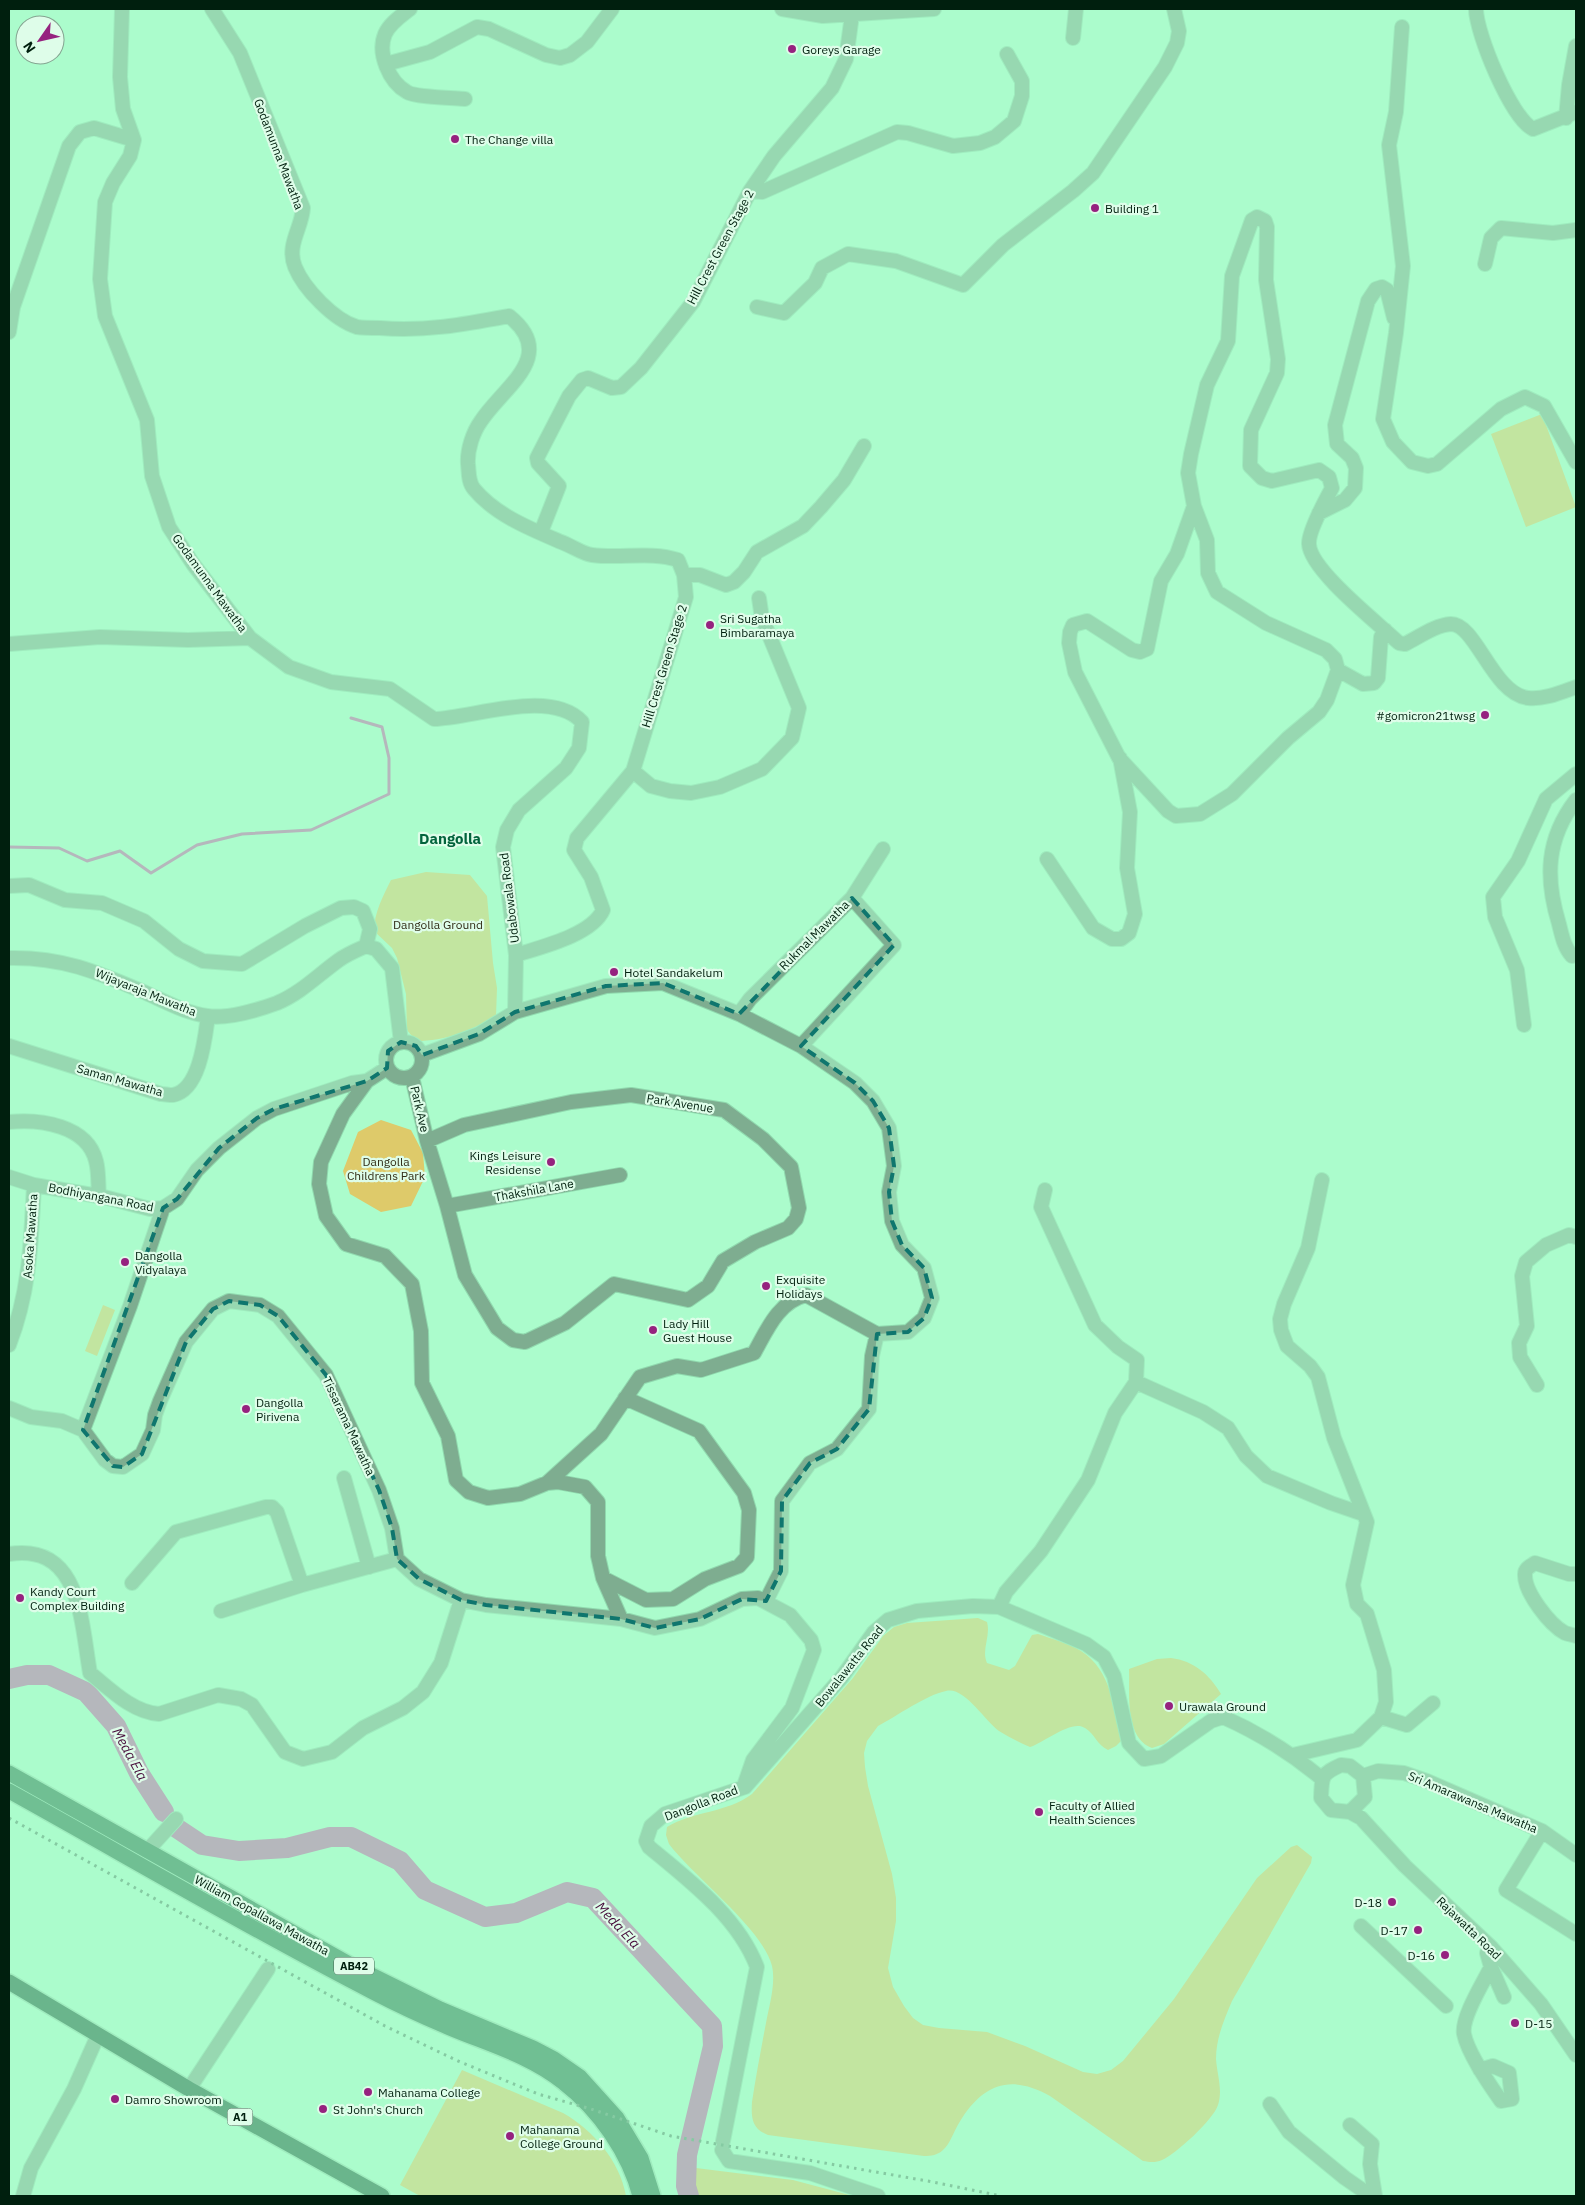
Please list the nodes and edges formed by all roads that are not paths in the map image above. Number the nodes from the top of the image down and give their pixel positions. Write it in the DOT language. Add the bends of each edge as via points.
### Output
graph roads {
  1 [pos="122,9"];
  2 [pos="212,9"];
  3 [pos="410,9"];
  4 [pos="612,9"];
  5 [pos="782,9"];
  6 [pos="934,9"];
  7 [pos="1076,9"];
  8 [pos="1174,9"];
  9 [pos="1476,9"];
  10 [pos="852,15"];
  11 [pos="1402,27"];
  12 [pos="1073,38"];
  13 [pos="1576,46"];
  14 [pos="1007,54"];
  15 [pos="386,64"];
  16 [pos="465,99"];
  17 [pos="1571,115"];
  18 [pos="134,140"];
  19 [pos="750,191"];
  20 [pos="1576,230"];
  21 [pos="1485,264"];
  22 [pos="757,307"];
  23 [pos="9,332"];
  24 [pos="1396,334"];
  25 [pos="864,446"];
  26 [pos="1576,462"];
  27 [pos="1194,506"];
  28 [pos="1319,513"];
  29 [pos="541,532"];
  30 [pos="684,574"];
  31 [pos="759,598"];
  32 [pos="1385,630"];
  33 [pos="250,638"];
  34 [pos="9,644"];
  35 [pos="1338,670"];
  36 [pos="1576,686"];
  37 [pos="1119,758"];
  38 [pos="633,771"];
  39 [pos="1576,774"];
  40 [pos="1576,800"];
  41 [pos="883,850"];
  42 [pos="1047,859"];
  43 [pos="9,886"];
  44 [pos="852,898"];
  45 [pos="366,946"];
  46 [pos="516,955"];
  47 [pos="1576,955"];
  48 [pos="9,958"];
  49 [pos="515,1012"];
  50 [pos="739,1014"];
  51 [pos="208,1016"];
  52 [pos="1524,1025"];
  53 [pos="401,1042"];
  54 [pos="9,1046"];
  55 [pos="800,1046"];
  56 [pos="422,1055"];
  57 [pos="387,1068"];
  58 [pos="412,1077"];
  59 [pos="367,1081"];
  60 [pos="9,1122"];
  61 [pos="427,1141"];
  62 [pos="620,1175"];
  63 [pos="9,1177"];
  64 [pos="1322,1180"];
  65 [pos="34,1185"];
  66 [pos="1045,1190"];
  67 [pos="99,1196"];
  68 [pos="447,1206"];
  69 [pos="163,1208"];
  70 [pos="1576,1236"];
  71 [pos="877,1334"];
  72 [pos="9,1345"];
  73 [pos="1136,1382"];
  74 [pos="1537,1385"];
  75 [pos="625,1398"];
  76 [pos="9,1408"];
  77 [pos="83,1430"];
  78 [pos="344,1478"];
  79 [pos="548,1483"];
  80 [pos="1363,1514"];
  81 [pos="9,1554"];
  82 [pos="397,1559"];
  83 [pos="369,1567"];
  84 [pos="1576,1574"];
  85 [pos="603,1578"];
  86 [pos="132,1582"];
  87 [pos="302,1585"];
  88 [pos="461,1600"];
  89 [pos="766,1601"];
  90 [pos="999,1607"];
  91 [pos="221,1611"];
  92 [pos="621,1619"];
  93 [pos="1576,1636"];
  94 [pos="1433,1702"];
  95 [pos="1381,1718"];
  96 [pos="1293,1755"];
  97 [pos="9,1774"];
  98 [pos="1363,1776"];
  99 [pos="1322,1778"];
  100 [pos="744,1786"];
  101 [pos="9,1791"];
  102 [pos="1350,1812"];
  103 [pos="176,1818"];
  104 [pos="1542,1831"];
  105 [pos="147,1851"];
  106 [pos="1576,1855"];
  107 [pos="1361,1926"];
  108 [pos="1576,1934"];
  109 [pos="1487,1953"];
  110 [pos="1491,1968"];
  111 [pos="268,1969"];
  112 [pos="9,1982"];
  113 [pos="1504,1997"];
  114 [pos="1446,2006"];
  115 [pos="98,2035"];
  116 [pos="1576,2055"];
  117 [pos="1480,2070"];
  118 [pos="189,2089"];
  119 [pos="1270,2104"];
  120 [pos="1350,2125"];
  121 [pos="23,2196"];
  122 [pos="382,2196"];
  123 [pos="640,2196"];
  124 [pos="653,2196"];
  125 [pos="878,2196"];
  126 [pos="1370,2196"];
  127 [pos="1375,2196"];
  1 -- 18 [label="street" via="120,77 123,109"];
  2 -- 29 [label="street, Godamunna Mawatha" via="240,53 303,208 293,239 295,266 311,293 334,314 357,326 404,330 469,324 509,316 520,325 529,343 522,374 480,421 468,456 469,479 473,488 499,511"];
  3 -- 15 [label="street" via="394,22 385,35 382,49"];
  4 -- 15 [label="street" via="587,42 570,55 560,58 477,27 430,52"];
  5 -- 10 [label="street" via="823,16"];
  6 -- 10 [label="street"];
  7 -- 12 [label="street"];
  8 -- 22 [label="street" via="1179,31 1177,43 1165,67 1093,173 1003,245 963,285 896,261 848,254 822,268 815,283 784,313"];
  9 -- 17 [label="street" via="1483,41 1511,105 1527,126 1533,129"];
  10 -- 19 [label="street, Hill Crest Green Stage 2" via="846,59 832,88 774,156"];
  11 -- 24 [label="street" via="1396,112 1389,145 1403,266"];
  13 -- 17 [label="street" via="1569,85"];
  14 -- 19 [label="street" via="1022,81 1022,96 1014,121 995,137 980,143 953,146 908,132 897,132 762,192"];
  15 -- 16 [label="street" via="391,78 408,93"];
  18 -- 23 [label="street" via="94,128 80,132 69,146 13,307"];
  18 -- 33 [label="street, Godamunna Mawatha" via="130,156 105,202 100,279 105,316 147,420 152,476 169,527"];
  19 -- 29 [label="street, Hill Crest Green Stage 2" via="693,302 641,368 620,387 612,388 588,378 582,380 569,396 536,458 559,486"];
  20 -- 21 [label="street" via="1553,233 1501,228 1491,238"];
  24 -- 26 [label="street" via="1383,419 1393,442 1412,462 1428,466 1437,464 1501,409 1525,397 1544,406"];
  24 -- 28 [label="street" via="1387,290 1376,289 1368,301 1335,425 1337,444 1352,458 1356,468 1356,488 1345,500"];
  25 -- 30 [label="street" via="844,480 803,526 757,552 734,582 726,584 700,575"];
  27 -- 28 [label="street" via="1188,473 1191,454 1207,385 1228,341 1232,276 1252,220 1257,217 1264,220 1267,227 1266,280 1278,360 1277,373 1251,430 1250,466 1262,478 1272,481 1319,470 1329,477 1332,488"];
  27 -- 35 [label="street" via="1207,540 1208,573 1217,592 1266,623 1326,650 1334,658"];
  27 -- 37 [label="street" via="1177,554 1162,581 1147,649 1140,652 1132,650 1087,621 1073,624 1070,632 1075,672"];
  28 -- 32 [label="street" via="1308,543 1312,556 1328,577"];
  29 -- 30 [label="street" via="590,555 663,555 678,560"];
  30 -- 38 [label="street, Hill Crest Green Stage 2" via="686,597"];
  31 -- 38 [label="street" via="762,618 799,708 792,738 762,769 720,787 690,793 670,791 652,786"];
  32 -- 35 [label="street" via="1381,637 1378,678 1374,683 1363,684"];
  32 -- 36 [label="street" via="1405,644 1453,624 1464,629 1495,675 1516,694 1529,698 1554,695"];
  33 -- 34 [label="street" via="100,637"];
  33 -- 46 [label="street, Udabowala Road" via="289,667 331,682 390,689 434,719 509,707 545,707 574,714 582,722 579,748 566,768 519,810 507,830 503,847"];
  35 -- 37 [label="street" via="1319,712 1232,794 1200,814 1176,816 1168,812"];
  37 -- 42 [label="street" via="1130,812 1127,868 1135,914 1129,933 1121,939 1112,939 1093,928"];
  38 -- 46 [label="street, Hill Crest Green Stage 2" via="577,838 574,850 591,877 603,910 599,919 560,940"];
  39 -- 52 [label="street" via="1546,799 1518,861 1493,897 1495,917 1517,970"];
  40 -- 47 [label="street" via="1564,815 1555,838 1549,873 1566,949 1572,956"];
  41 -- 44 [label="street, Rukmal Mawatha"];
  43 -- 45 [label="street" via="29,885 66,900 102,903 144,921 179,949 203,961 242,964 341,908 354,907 363,911 370,929"];
  44 -- 50 [label="street, Rukmal Mawatha" via="750,999"];
  44 -- 55 [label="street" via="894,945"];
  45 -- 51 [label="street, Wijayaraja Mawatha" via="340,959 309,985 278,1002 246,1012"];
  45 -- 53 [label="street" via="376,949 392,968"];
  46 -- 49 [label="street, Udabowala Road"];
  48 -- 51 [label="street, Wijayaraja Mawatha" via="35,957 65,962 95,971 182,1009"];
  49 -- 50 [label="street" via="606,986 663,983"];
  49 -- 56 [label="street" via="480,1034"];
  50 -- 55 [label="street"];
  51 -- 54 [label="street, Saman Mawatha" via="196,1074 173,1095"];
  53 -- 56 [label="street" via="416,1046"];
  53 -- 57 [label="street" via="388,1051"];
  55 -- 71 [label="street" via="854,1083 873,1101 889,1128 894,1166 888,1192 892,1221 902,1245 924,1268 932,1298 924,1318 908,1332"];
  56 -- 58 [label="street" via="422,1067"];
  57 -- 58 [label="street" via="396,1077"];
  57 -- 59 [label="street, Bodhiyangana Road"];
  58 -- 61 [label="street, Park Ave"];
  59 -- 69 [label="street, Bodhiyangana Road" via="283,1106 257,1118 219,1148 197,1170 177,1199"];
  59 -- 79 [label="street" via="343,1114 321,1162 319,1184 326,1216 346,1244 385,1256 412,1284 421,1331 422,1383 448,1436 456,1480 469,1492 488,1498 520,1494"];
  60 -- 67 [label="street" via="69,1128 83,1138 96,1161"];
  61 -- 68 [label="street, Park Avenue"];
  61 -- 68 [label="street, Park Avenue" via="464,1125 571,1102 631,1095 724,1110 764,1139 791,1167 799,1208 796,1219 788,1228 755,1242 723,1262 708,1286 688,1300 614,1284 565,1323 525,1342 513,1340 497,1328 465,1275"];
  62 -- 68 [label="street, Thakshila Lane"];
  63 -- 65 [label="street, Bodhiyangana Road"];
  64 -- 80 [label="street" via="1308,1248 1284,1304 1280,1330 1287,1346 1318,1377 1334,1438"];
  65 -- 67 [label="street, Bodhiyangana Road"];
  65 -- 72 [label="street, Asoka Mawatha" via="30,1261 24,1298"];
  66 -- 73 [label="street" via="1041,1207 1095,1325 1118,1347 1138,1360"];
  67 -- 69 [label="street, Bodhiyangana Road" via="150,1209"];
  69 -- 77 [label="street"];
  70 -- 74 [label="street" via="1569,1235 1546,1245 1526,1262 1522,1276 1527,1326 1519,1343 1520,1357"];
  71 -- 75 [label="street" via="806,1295 794,1298 776,1314 754,1353 701,1370 677,1366 640,1377"];
  71 -- 89 [label="street" via="872,1356 869,1410 836,1449 810,1463 782,1501 781,1571"];
  73 -- 80 [label="street" via="1203,1412 1228,1428 1246,1456 1267,1476"];
  73 -- 90 [label="street" via="1115,1413 1088,1480 1041,1551 1006,1592"];
  75 -- 79 [label="street" via="601,1434"];
  75 -- 85 [label="street" via="699,1431 744,1494 748,1510 747,1557 739,1566 705,1579 673,1600 646,1600"];
  76 -- 77 [label="street" via="30,1417 62,1422"];
  77 -- 82 [label="street, Tissarama Mawatha" via="113,1466 124,1466 142,1454 153,1430 154,1416 186,1342 213,1309 229,1301 260,1305 278,1316 326,1375 379,1490 392,1528"];
  78 -- 83 [label="street"];
  79 -- 85 [label="street" via="585,1487 598,1502 598,1556"];
  80 -- 95 [label="street" via="1367,1522 1353,1585 1357,1604 1367,1614 1384,1670 1386,1702"];
  81 -- 88 [label="street" via="38,1554 57,1564 76,1592 90,1673 123,1700 149,1713 159,1714 218,1695 241,1699 252,1705 285,1752 303,1759 332,1752 363,1728 403,1708 423,1692 441,1663"];
  82 -- 83 [label="street"];
  82 -- 88 [label="street" via="419,1579"];
  83 -- 87 [label="street"];
  84 -- 93 [label="street" via="1535,1563 1527,1568 1525,1574 1528,1589 1553,1623 1565,1633"];
  85 -- 92 [label="street"];
  86 -- 87 [label="street" via="176,1532 272,1507 277,1512"];
  87 -- 91 [label="street"];
  88 -- 92 [label="street" via="486,1606"];
  89 -- 92 [label="street, Dangolla Road" via="742,1599 700,1619 655,1628"];
  89 -- 100 [label="street, Dangolla Road" via="790,1615 811,1640 814,1650 792,1708 753,1760"];
  90 -- 96 [label="street, Bowalawatta Road" via="1086,1644 1104,1657 1114,1676 1129,1743 1144,1759 1161,1756 1211,1721 1223,1717"];
  90 -- 100 [label="street, Bowalawatta Road" via="917,1611 888,1620 874,1632 842,1677"];
  94 -- 95 [label="street" via="1407,1725"];
  95 -- 96 [label="street" via="1356,1740"];
  96 -- 99 [label="street, Bowalawatta Road"];
  97 -- 105 [label="main road, William Gopallawa Mawatha / AB42"];
  98 -- 99 [label="street" via="1350,1766 1342,1765 1326,1772"];
  98 -- 102 [label="street" via="1365,1797"];
  98 -- 104 [label="street, Sri Amarawansa Mawatha" via="1378,1771 1404,1773"];
  99 -- 102 [label="street" via="1320,1798 1326,1806 1331,1810"];
  100 -- 125 [label="street, Dangolla Road" via="665,1814 651,1826 646,1841 727,1919 750,1949 756,1967 723,2145 729,2161 810,2173"];
  101 -- 123 [label="main road, William Gopallawa Mawatha / AB42" via="327,1968 409,2010 549,2072 576,2093 605,2126 627,2162"];
  102 -- 116 [label="street, Rajawatta Road" via="1361,1818 1405,1866 1491,1947 1540,2004"];
  103 -- 105 [label="street"];
  104 -- 106 [label="street, Sri Amarawansa Mawatha"];
  104 -- 108 [label="street" via="1506,1890"];
  105 -- 124 [label="main road, William Gopallawa Mawatha / AB42" via="351,1965 440,2009 533,2048 566,2067 594,2090 617,2118 640,2158"];
  107 -- 114 [label="street"];
  109 -- 110 [label="street"];
  110 -- 113 [label="street"];
  110 -- 117 [label="street" via="1470,2007 1464,2033"];
  111 -- 118 [label="street"];
  112 -- 115 [label="highway, A1"];
  115 -- 118 [label="highway, A1"];
  115 -- 121 [label="street" via="74,2089 31,2168"];
  118 -- 122 [label="highway, A1"];
  119 -- 126 [label="street" via="1289,2132"];
  120 -- 127 [label="street" via="1372,2144 1370,2164"];
}
